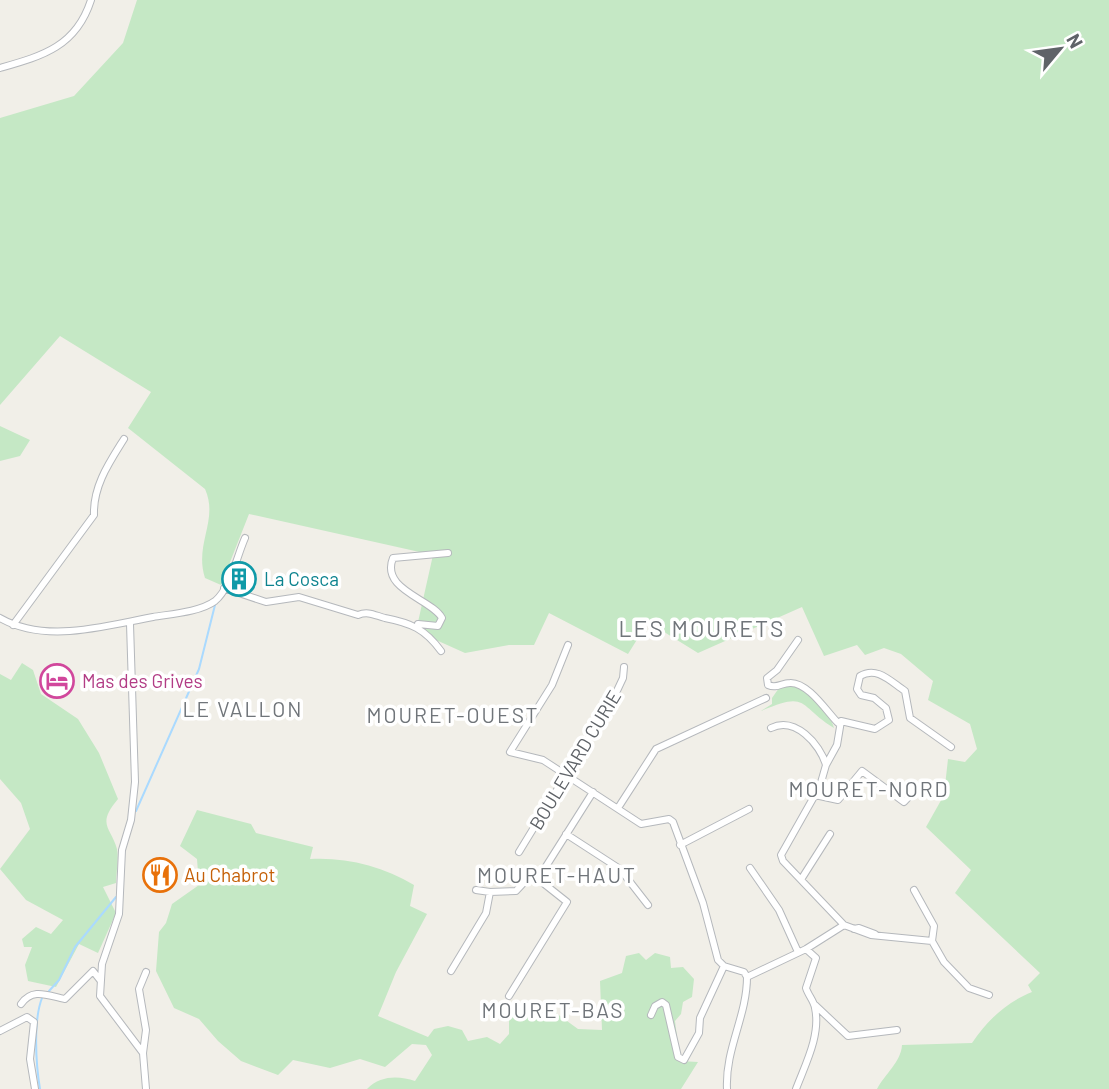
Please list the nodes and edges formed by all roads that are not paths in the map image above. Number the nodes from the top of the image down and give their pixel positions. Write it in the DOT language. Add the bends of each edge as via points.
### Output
graph roads {
  1 [pos="91,0"];
  2 [pos="0,66"];
  3 [pos="124,439"];
  4 [pos="245,538"];
  5 [pos="448,553"];
  6 [pos="224,588"];
  7 [pos="0,618"];
  8 [pos="410,622"];
  9 [pos="130,624"];
  10 [pos="13,625"];
  11 [pos="798,640"];
  12 [pos="568,646"];
  13 [pos="441,651"];
  14 [pos="624,667"];
  15 [pos="766,698"];
  16 [pos="838,723"];
  17 [pos="771,728"];
  18 [pos="951,747"];
  19 [pos="826,765"];
  20 [pos="566,776"];
  21 [pos="919,786"];
  22 [pos="593,792"];
  23 [pos="815,795"];
  24 [pos="618,808"];
  25 [pos="749,809"];
  26 [pos="566,834"];
  27 [pos="830,834"];
  28 [pos="680,845"];
  29 [pos="520,852"];
  30 [pos="750,868"];
  31 [pos="541,871"];
  32 [pos="802,878"];
  33 [pos="476,890"];
  34 [pos="914,890"];
  35 [pos="490,892"];
  36 [pos="648,905"];
  37 [pos="844,925"];
  38 [pos="932,941"];
  39 [pos="802,950"];
  40 [pos="724,966"];
  41 [pos="451,971"];
  42 [pos="146,972"];
  43 [pos="747,977"];
  44 [pos="101,982"];
  45 [pos="989,995"];
  46 [pos="509,996"];
  47 [pos="20,1004"];
  48 [pos="815,1005"];
  49 [pos="651,1015"];
  50 [pos="897,1030"];
  51 [pos="0,1031"];
  52 [pos="143,1054"];
  53 [pos="35,1089"];
  54 [pos="146,1089"];
  55 [pos="727,1089"];
  56 [pos="796,1089"];
  1 -- 2 [label="street" via="67,39 43,56"];
  3 -- 10 [label="street" via="104,472 93,503 94,515"];
  4 -- 6 [label="street"];
  5 -- 8 [label="street" via="393,558 392,571 403,588 439,613 442,624"];
  6 -- 8 [label="street" via="266,602 299,597 358,615 367,612"];
  6 -- 9 [label="street" via="213,602"];
  7 -- 10 [label="street"];
  8 -- 13 [label="street" via="425,631"];
  9 -- 10 [label="street" via="60,630"];
  9 -- 44 [label="street" via="135,782 122,850 119,915 102,964"];
  11 -- 16 [label="street" via="767,678 768,685 800,685"];
  12 -- 20 [label="street" via="552,685 510,752 543,760"];
  14 -- 20 [label="street, BOULEVARD CURIE" via="615,695"];
  15 -- 24 [label="street" via="656,749"];
  16 -- 18 [label="street" via="875,729 889,720 886,708 857,689 860,676 875,672 907,693 912,721"];
  16 -- 19 [label="street" via="837,745"];
  17 -- 19 [label="street" via="784,724 796,729 812,740"];
  19 -- 23 [label="street"];
  20 -- 22 [label="street"];
  20 -- 29 [label="street, BOULEVARD CURIE"];
  21 -- 23 [label="street" via="904,802 862,771 838,800"];
  22 -- 24 [label="street"];
  22 -- 26 [label="street"];
  23 -- 32 [label="street" via="781,855"];
  24 -- 28 [label="street" via="641,824 669,819"];
  25 -- 28 [label="street"];
  26 -- 31 [label="street"];
  26 -- 36 [label="street" via="620,869"];
  27 -- 32 [label="street"];
  28 -- 40 [label="street" via="703,903 718,960"];
  30 -- 39 [label="street"];
  31 -- 35 [label="street" via="516,891"];
  31 -- 46 [label="street" via="538,879 567,902"];
  32 -- 37 [label="street"];
  33 -- 35 [label="street"];
  34 -- 38 [label="street" via="934,926"];
  35 -- 41 [label="street" via="486,913"];
  37 -- 38 [label="street" via="876,935"];
  37 -- 39 [label="street"];
  38 -- 45 [label="street" via="958,979 981,995"];
  39 -- 43 [label="street"];
  39 -- 48 [label="street" via="816,954 806,988"];
  40 -- 43 [label="street" via="741,970"];
  40 -- 49 [label="street" via="684,1060 678,1056 666,1005 656,1005"];
  42 -- 52 [label="street" via="139,989 146,1030"];
  43 -- 55 [label="street" via="728,1057"];
  44 -- 47 [label="street" via="93,971 69,998 43,993 30,995"];
  44 -- 52 [label="street" via="101,1000"];
  48 -- 50 [label="street" via="848,1036"];
  48 -- 56 [label="street" via="813,1042"];
  51 -- 53 [label="street" via="27,1017 34,1022 30,1059"];
  52 -- 54 [label="street"];
}
